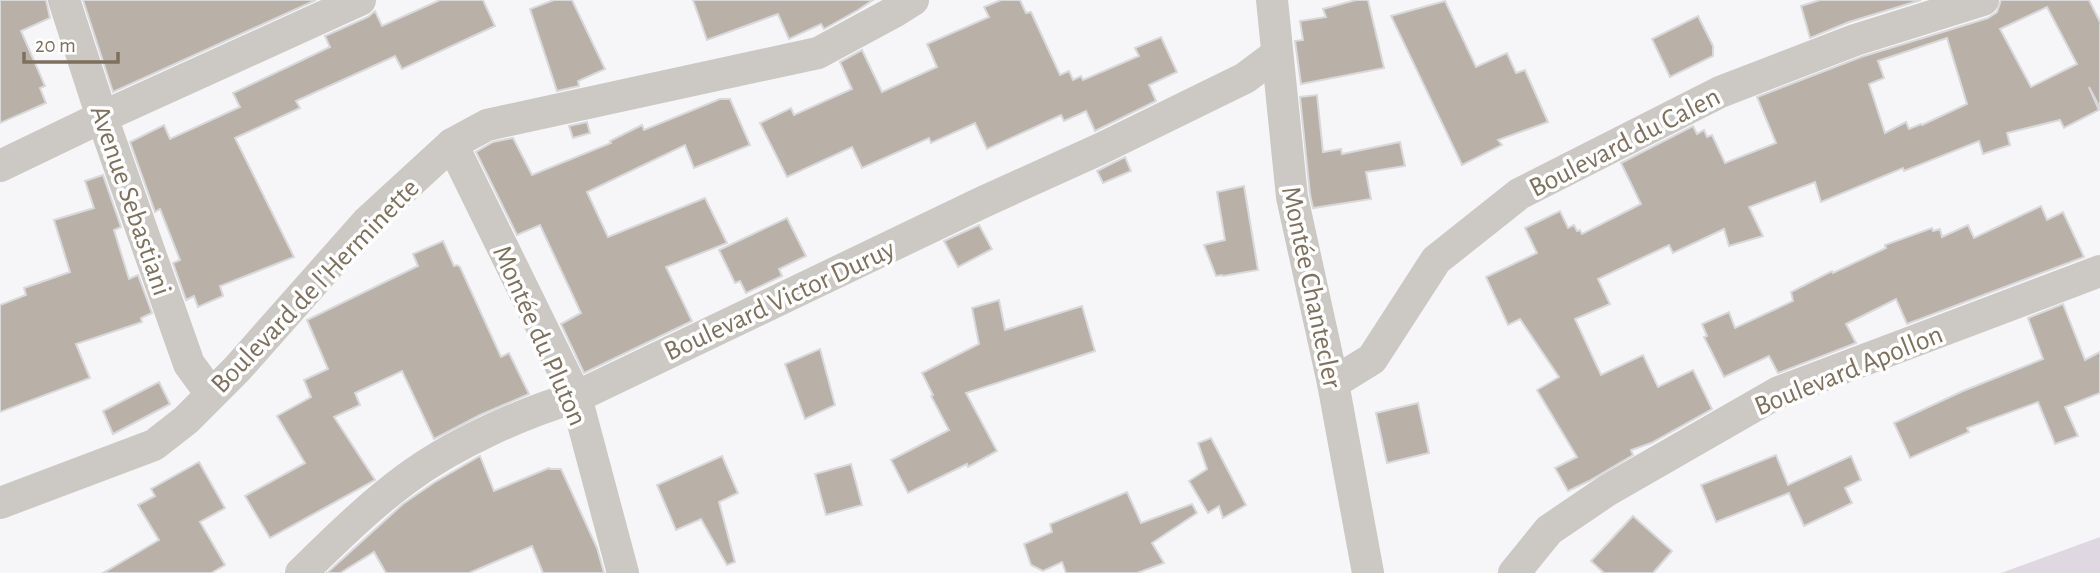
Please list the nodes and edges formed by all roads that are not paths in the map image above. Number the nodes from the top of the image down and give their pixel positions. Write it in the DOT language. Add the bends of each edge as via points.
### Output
graph roads {
  1 [pos="65,0"];
  2 [pos="360,0"];
  3 [pos="913,0"];
  4 [pos="1272,0"];
  5 [pos="1983,0"];
  6 [pos="1277,54"];
  7 [pos="102,117"];
  8 [pos="452,145"];
  9 [pos="0,166"];
  10 [pos="2100,271"];
  11 [pos="1333,383"];
  12 [pos="211,394"];
  13 [pos="576,397"];
  14 [pos="0,503"];
  15 [pos="301,573"];
  16 [pos="623,573"];
  17 [pos="1368,573"];
  18 [pos="1514,573"];
  1 -- 7 [label="street, Avenue Sebastiani"];
  2 -- 7 [label="street"];
  3 -- 8 [label="street, Boulevard de l'Herminette" via="818,53 487,125"];
  4 -- 6 [label="street, Montée Chantecler"];
  5 -- 11 [label="street, Boulevard du Calen" via="1855,40 1720,92 1519,194 1436,260 1372,359"];
  6 -- 11 [label="street, Montée Chantecler" via="1292,197"];
  6 -- 13 [label="street, Boulevard Victor Duruy" via="1245,78 1100,149"];
  7 -- 9 [label="street"];
  7 -- 12 [label="street, Avenue Sebastiani" via="189,364"];
  8 -- 12 [label="street, Boulevard de l'Herminette" via="367,222"];
  8 -- 13 [label="street, Montée du Pluton"];
  10 -- 18 [label="street, Boulevard Apollon" via="1779,391 1608,490 1549,530"];
  11 -- 17 [label="street, Montée Chantecler"];
  12 -- 14 [label="street, Boulevard de l'Herminette" via="154,445"];
  13 -- 15 [label="street, Boulevard Victor Duruy" via="470,439 407,478"];
  13 -- 16 [label="street, Montée du Pluton"];
}
